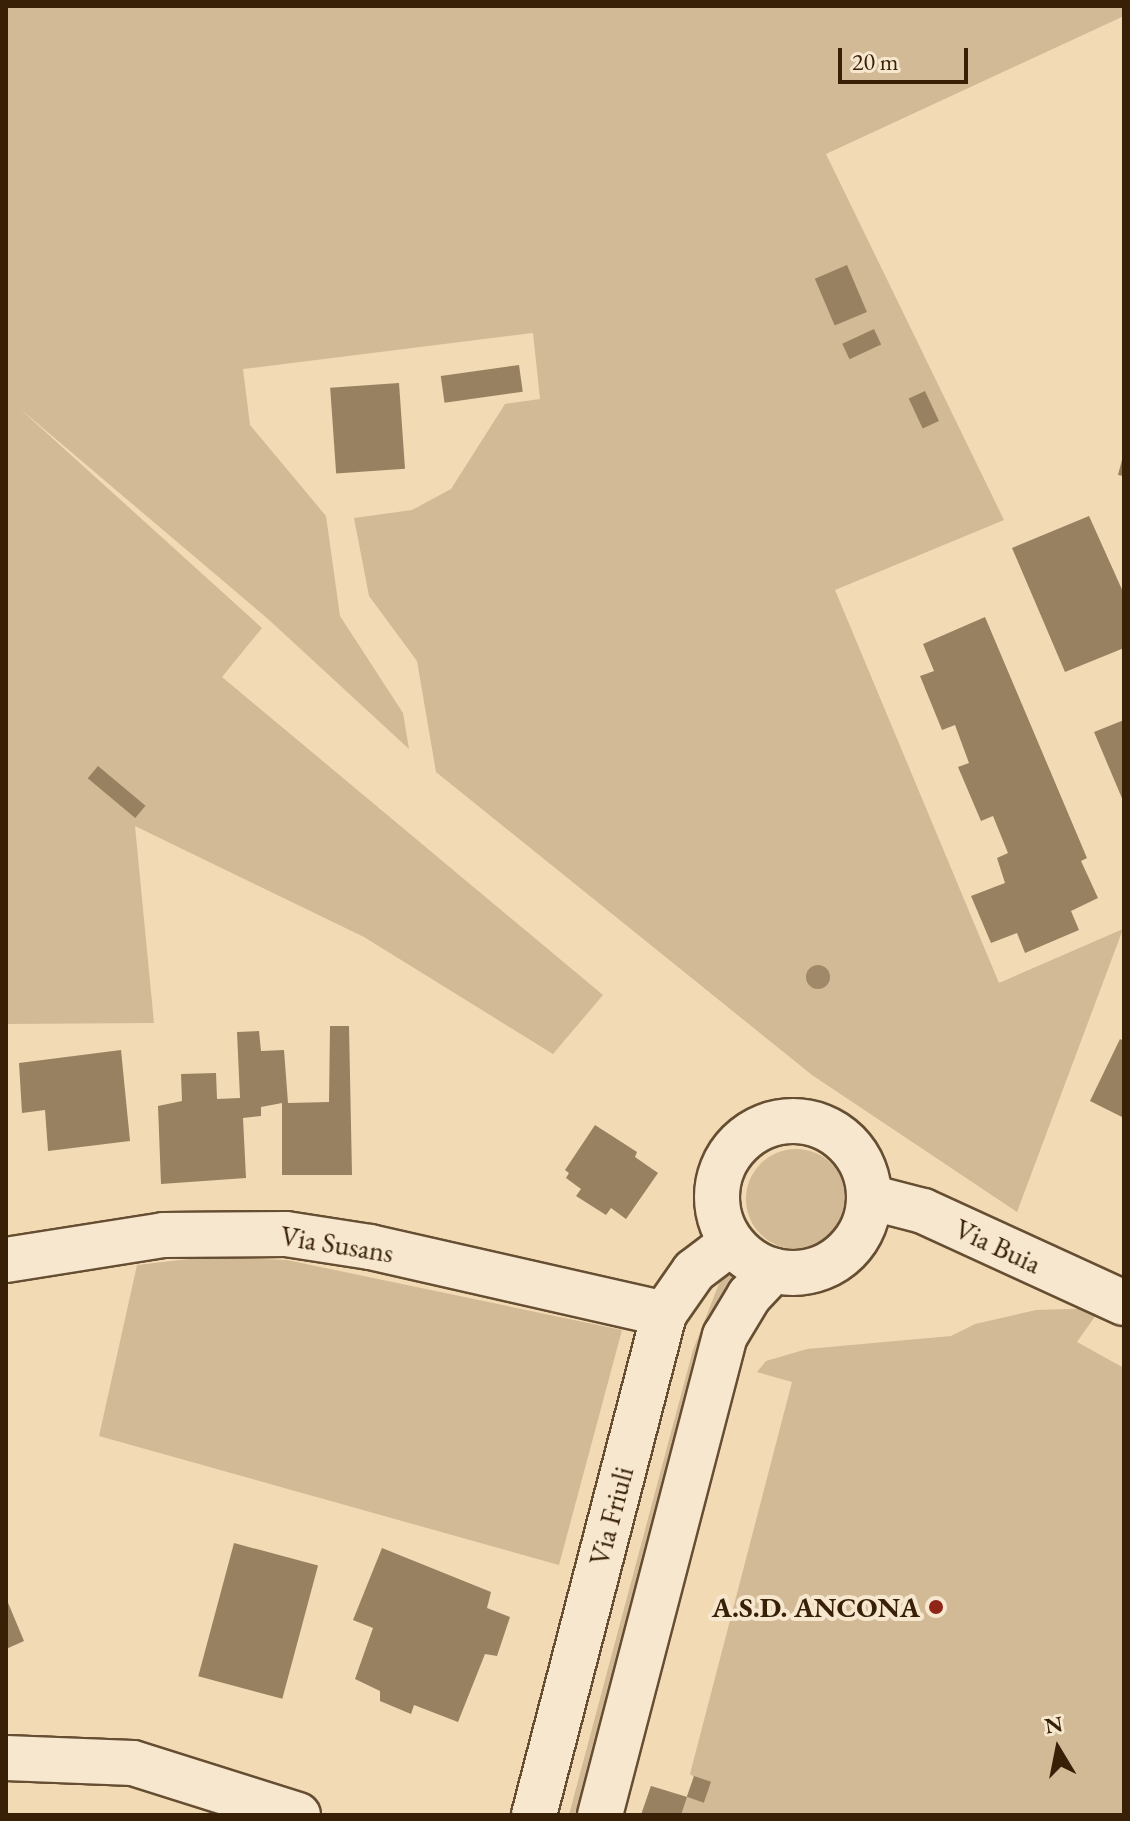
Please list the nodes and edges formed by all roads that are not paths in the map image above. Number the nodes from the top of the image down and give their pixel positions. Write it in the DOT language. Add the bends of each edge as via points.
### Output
graph roads {
  1 [pos="869,1197"];
  2 [pos="731,1243"];
  3 [pos="6,1260"];
  4 [pos="773,1270"];
  5 [pos="1124,1303"];
  6 [pos="664,1314"];
  7 [pos="6,1758"];
  8 [pos="298,1815"];
  9 [pos="534,1815"];
  10 [pos="600,1815"];
  1 -- 2 [label="street" via="866,1173 838,1135 817,1124 769,1124 731,1152 720,1174 720,1221"];
  1 -- 4 [label="street" via="857,1239 842,1255 799,1273"];
  1 -- 5 [label="street, Via Buia" via="923,1211"];
  2 -- 4 [label="street"];
  2 -- 6 [label="street, Via Friuli" via="694,1271"];
  3 -- 6 [label="street, Via Susans" via="163,1235 286,1234 370,1247"];
  4 -- 10 [label="street" via="725,1336"];
  6 -- 9 [label="street, Via Friuli"];
  7 -- 8 [label="street" via="133,1763"];
}
